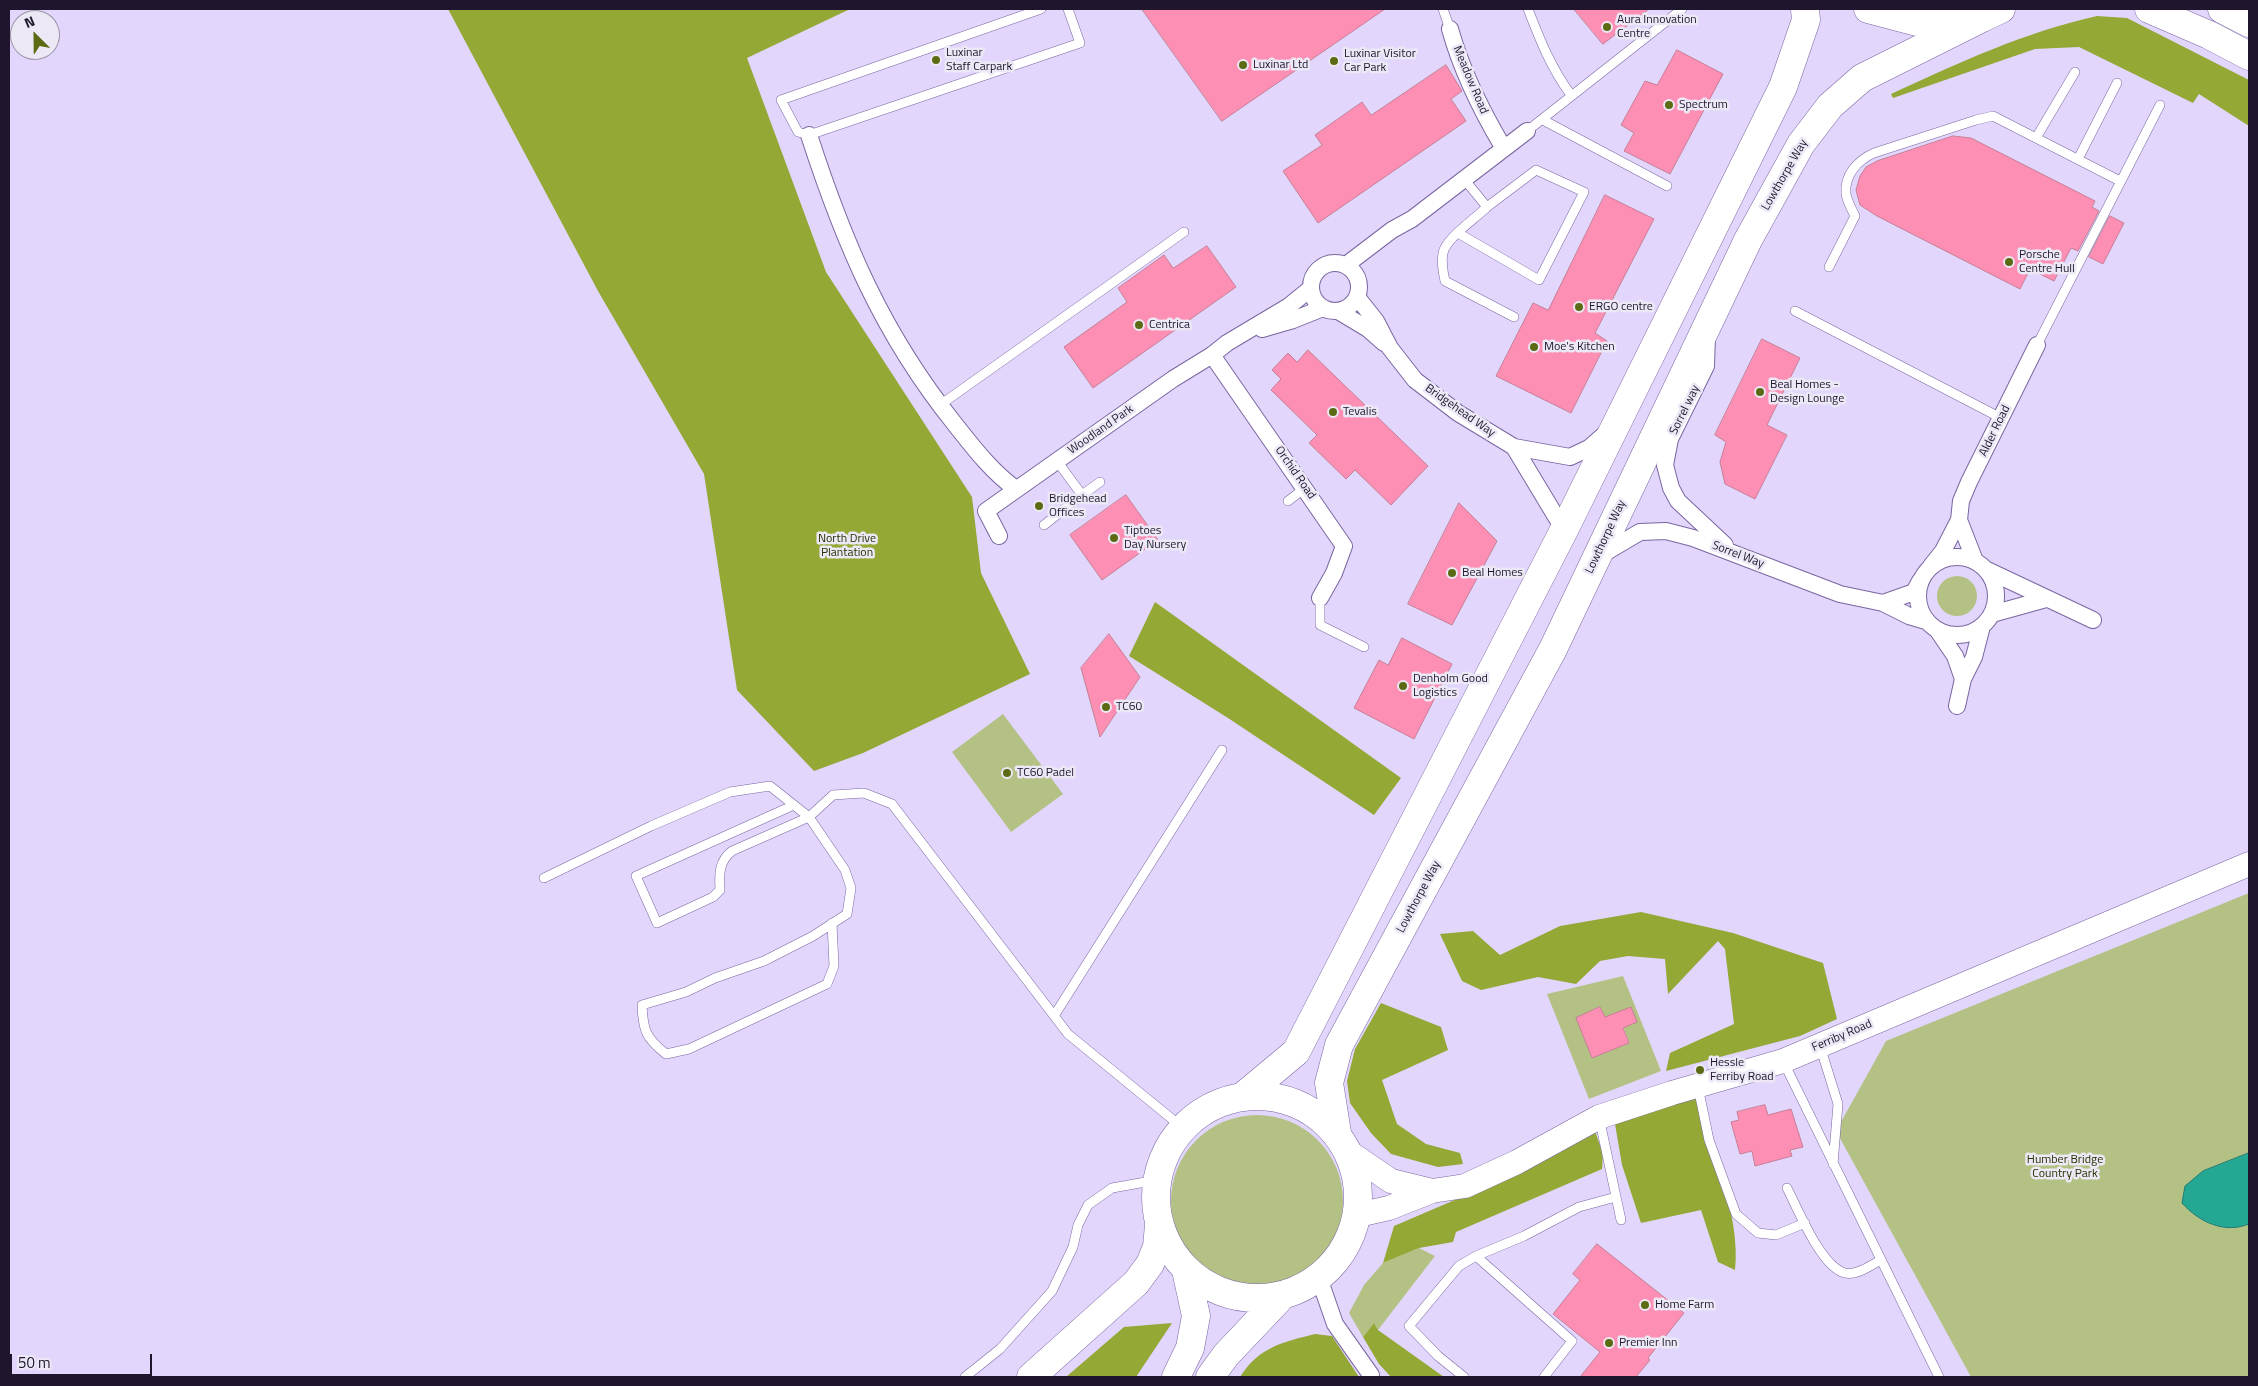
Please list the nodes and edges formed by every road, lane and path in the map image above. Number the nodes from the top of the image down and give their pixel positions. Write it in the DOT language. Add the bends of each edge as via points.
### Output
graph roads {
  1 [pos="1041,9"];
  2 [pos="1068,9"];
  3 [pos="1443,9"];
  4 [pos="1528,9"];
  5 [pos="1682,9"];
  6 [pos="1805,9"];
  7 [pos="1868,9"];
  8 [pos="2149,9"];
  9 [pos="2222,9"];
  10 [pos="1992,13"];
  11 [pos="2249,23"];
  12 [pos="1450,29"];
  13 [pos="2249,56"];
  14 [pos="2075,72"];
  15 [pos="2117,83"];
  16 [pos="1571,95"];
  17 [pos="2160,105"];
  18 [pos="1543,120"];
  19 [pos="1527,131"];
  20 [pos="809,135"];
  21 [pos="2036,138"];
  22 [pos="1503,148"];
  23 [pos="2078,159"];
  24 [pos="1464,179"];
  25 [pos="2120,182"];
  26 [pos="1667,186"];
  27 [pos="1487,208"];
  28 [pos="1184,232"];
  29 [pos="1458,233"];
  30 [pos="1829,268"];
  31 [pos="1351,270"];
  32 [pos="1310,289"];
  33 [pos="1357,297"];
  34 [pos="1331,310"];
  35 [pos="1794,311"];
  36 [pos="1514,317"];
  37 [pos="1708,327"];
  38 [pos="1240,335"];
  39 [pos="2037,345"];
  40 [pos="1390,348"];
  41 [pos="1212,355"];
  42 [pos="940,406"];
  43 [pos="2001,418"];
  44 [pos="1616,424"];
  45 [pos="1514,447"];
  46 [pos="1057,461"];
  47 [pos="1100,482"];
  48 [pos="1306,488"];
  49 [pos="1016,490"];
  50 [pos="1082,495"];
  51 [pos="1288,501"];
  52 [pos="1959,520"];
  53 [pos="1044,525"];
  54 [pos="1564,530"];
  55 [pos="999,536"];
  56 [pos="1737,554"];
  57 [pos="1596,558"];
  58 [pos="1981,566"];
  59 [pos="1927,572"];
  60 [pos="1320,598"];
  61 [pos="2046,600"];
  62 [pos="1883,603"];
  63 [pos="1987,620"];
  64 [pos="2093,620"];
  65 [pos="1932,626"];
  66 [pos="1364,647"];
  67 [pos="1963,679"];
  68 [pos="1957,706"];
  69 [pos="1222,750"];
  70 [pos="794,805"];
  71 [pos="809,817"];
  72 [pos="2249,864"];
  73 [pos="544,878"];
  74 [pos="832,923"];
  75 [pos="1054,1016"];
  76 [pos="1820,1046"];
  77 [pos="1783,1061"];
  78 [pos="1698,1087"];
  79 [pos="1242,1097"];
  80 [pos="1599,1117"];
  81 [pos="1183,1128"];
  82 [pos="1343,1143"];
  83 [pos="1833,1165"];
  84 [pos="1157,1180"];
  85 [pos="1788,1188"];
  86 [pos="1432,1191"];
  87 [pos="1616,1197"];
  88 [pos="1358,1215"];
  89 [pos="1621,1220"];
  90 [pos="1805,1223"];
  91 [pos="1159,1225"];
  92 [pos="1476,1256"];
  93 [pos="1880,1260"];
  94 [pos="1186,1270"];
  95 [pos="1319,1278"];
  96 [pos="1281,1296"];
  97 [pos="1371,1376"];
  98 [pos="965,1377"];
  99 [pos="1031,1377"];
  100 [pos="1176,1377"];
  101 [pos="1210,1377"];
  102 [pos="1464,1377"];
  103 [pos="1544,1377"];
  104 [pos="1939,1377"];
  1 -- 20 [label="lane" via="781,100 798,132"];
  2 -- 20 [label="lane" via="1080,43"];
  3 -- 12 [label="lane, Meadow Road"];
  4 -- 16 [label="lane" via="1543,50"];
  5 -- 16 [label="lane"];
  6 -- 44 [label="highway" via="1806,20 1784,87"];
  7 -- 10 [label="highway" via="1917,22"];
  8 -- 13 [label="highway"];
  9 -- 11 [label="highway"];
  10 -- 37 [label="highway, Lowthorpe Way" via="1862,78 1830,106 1802,144 1748,240"];
  12 -- 22 [label="street, Meadow Road" via="1459,60"];
  14 -- 21 [label="lane"];
  15 -- 23 [label="lane"];
  16 -- 18 [label="lane"];
  17 -- 25 [label="lane"];
  18 -- 19 [label="lane"];
  18 -- 26 [label="lane"];
  19 -- 22 [label="street"];
  20 -- 42 [label="street" via="830,202 860,273 890,332"];
  21 -- 23 [label="lane"];
  21 -- 30 [label="lane" via="1993,116 1863,157 1848,180 1846,194 1855,216"];
  22 -- 24 [label="street"];
  23 -- 25 [label="lane"];
  24 -- 27 [label="lane"];
  24 -- 31 [label="street" via="1412,219 1392,230"];
  25 -- 39 [label="lane"];
  27 -- 29 [label="lane"];
  27 -- 29 [label="lane" via="1536,170 1584,192 1539,280"];
  28 -- 42 [label="lane"];
  29 -- 36 [label="lane" via="1443,252 1445,281"];
  31 -- 32 [label="street" via="1336,263 1320,267"];
  31 -- 33 [label="street" via="1359,282"];
  32 -- 34 [label="street" via="1316,303"];
  32 -- 38 [label="street, Woodland Park" via="1289,306"];
  33 -- 34 [label="street" via="1353,304"];
  33 -- 40 [label="street, Bridgehead Way" via="1376,321"];
  34 -- 38 [label="street, Woodland Park"];
  34 -- 40 [label="street, Bridgehead Way" via="1368,329"];
  35 -- 43 [label="lane"];
  37 -- 56 [label="street, Sorrel way" via="1706,366 1670,439 1665,465 1678,500"];
  37 -- 57 [label="highway, Lowthorpe Way"];
  38 -- 41 [label="street, Woodland Park"];
  39 -- 43 [label="street, Alder Road"];
  40 -- 45 [label="street, Bridgehead Way" via="1415,380 1458,413"];
  41 -- 46 [label="street, Woodland Park"];
  41 -- 48 [label="street, Orchid Road"];
  42 -- 49 [label="street" via="969,442"];
  43 -- 52 [label="street, Alder Road" via="1969,482 1961,502"];
  44 -- 45 [label="street, Bridgehead Way" via="1589,448 1570,457"];
  44 -- 54 [label="highway"];
  45 -- 54 [label="street, Bridgehead Way"];
  46 -- 49 [label="street, Woodland Park"];
  46 -- 50 [label="lane"];
  47 -- 50 [label="lane"];
  48 -- 51 [label="lane"];
  48 -- 60 [label="street, Orchid Road" via="1344,546"];
  49 -- 55 [label="street, Woodland Park" via="986,511"];
  50 -- 53 [label="lane"];
  52 -- 58 [label="street"];
  52 -- 59 [label="street, Alder Road" via="1943,551"];
  54 -- 79 [label="highway" via="1296,1052"];
  56 -- 57 [label="street, Sorrel Way" via="1666,531 1640,532"];
  56 -- 62 [label="street, Sorrel Way" via="1840,594"];
  57 -- 82 [label="highway, Lowthorpe Way" via="1553,649 1339,1045 1329,1083"];
  58 -- 59 [label="street" via="1960,556 1945,558"];
  58 -- 61 [label="street"];
  58 -- 63 [label="street" via="1994,584 1996,599"];
  59 -- 62 [label="street" via="1914,592"];
  59 -- 65 [label="street" via="1918,592 1919,608"];
  60 -- 66 [label="lane" via="1320,625"];
  61 -- 63 [label="street"];
  61 -- 64 [label="street"];
  62 -- 65 [label="street, Sorrel Way"];
  63 -- 65 [label="street" via="1968,633 1953,635"];
  63 -- 67 [label="street"];
  65 -- 67 [label="street" via="1955,656"];
  67 -- 68 [label="street"];
  69 -- 75 [label="lane"];
  70 -- 71 [label="lane"];
  70 -- 71 [label="lane" via="636,876 657,923 713,897 720,890 719,870 732,851"];
  70 -- 73 [label="lane" via="770,786 730,792"];
  71 -- 74 [label="lane" via="845,870 851,888 847,914"];
  71 -- 75 [label="lane" via="834,795 864,793 892,804"];
  72 -- 76 [label="street, Ferriby Road"];
  74 -- 74 [label="lane" via="834,966 827,984 689,1049 666,1054 650,1041 643,1026 642,1006 764,961"];
  75 -- 81 [label="lane" via="1068,1034"];
  76 -- 77 [label="street, Ferriby Road"];
  76 -- 83 [label="lane" via="1838,1104"];
  77 -- 78 [label="street, Ferriby Road"];
  77 -- 83 [label="lane"];
  78 -- 80 [label="street, Ferriby Road" via="1672,1092"];
  78 -- 90 [label="lane" via="1709,1140 1736,1214 1758,1233 1776,1235"];
  79 -- 81 [label="highway" via="1200,1113"];
  79 -- 82 [label="highway" via="1269,1096 1294,1102 1318,1115"];
  80 -- 86 [label="street, Ferriby Road" via="1465,1186"];
  80 -- 87 [label="lane"];
  81 -- 84 [label="highway" via="1166,1152"];
  82 -- 86 [label="street, Ferriby Road" via="1391,1181"];
  82 -- 88 [label="highway, Lowthorpe Way" via="1359,1184"];
  83 -- 93 [label="lane"];
  84 -- 91 [label="highway"];
  84 -- 98 [label="lane" via="1112,1188 1088,1205 1078,1225 1073,1248 1052,1291 1000,1349"];
  85 -- 90 [label="lane"];
  86 -- 88 [label="street, Ferriby Road" via="1389,1208"];
  87 -- 89 [label="lane"];
  87 -- 92 [label="lane" via="1579,1207 1524,1236"];
  88 -- 95 [label="highway, Lowthorpe Way" via="1350,1239 1337,1260"];
  90 -- 93 [label="lane" via="1826,1259 1845,1273 1854,1273"];
  91 -- 94 [label="highway" via="1170,1250"];
  91 -- 99 [label="highway" via="1157,1247 1150,1264 1136,1283"];
  92 -- 102 [label="lane" via="1459,1266 1409,1326"];
  92 -- 103 [label="lane" via="1572,1341"];
  93 -- 104 [label="lane"];
  94 -- 96 [label="highway" via="1207,1286 1230,1295 1255,1299"];
  94 -- 100 [label="highway" via="1196,1316 1190,1348"];
  95 -- 96 [label="highway, Lowthorpe Way"];
  95 -- 97 [label="street" via="1336,1324"];
  96 -- 101 [label="highway"];
}
